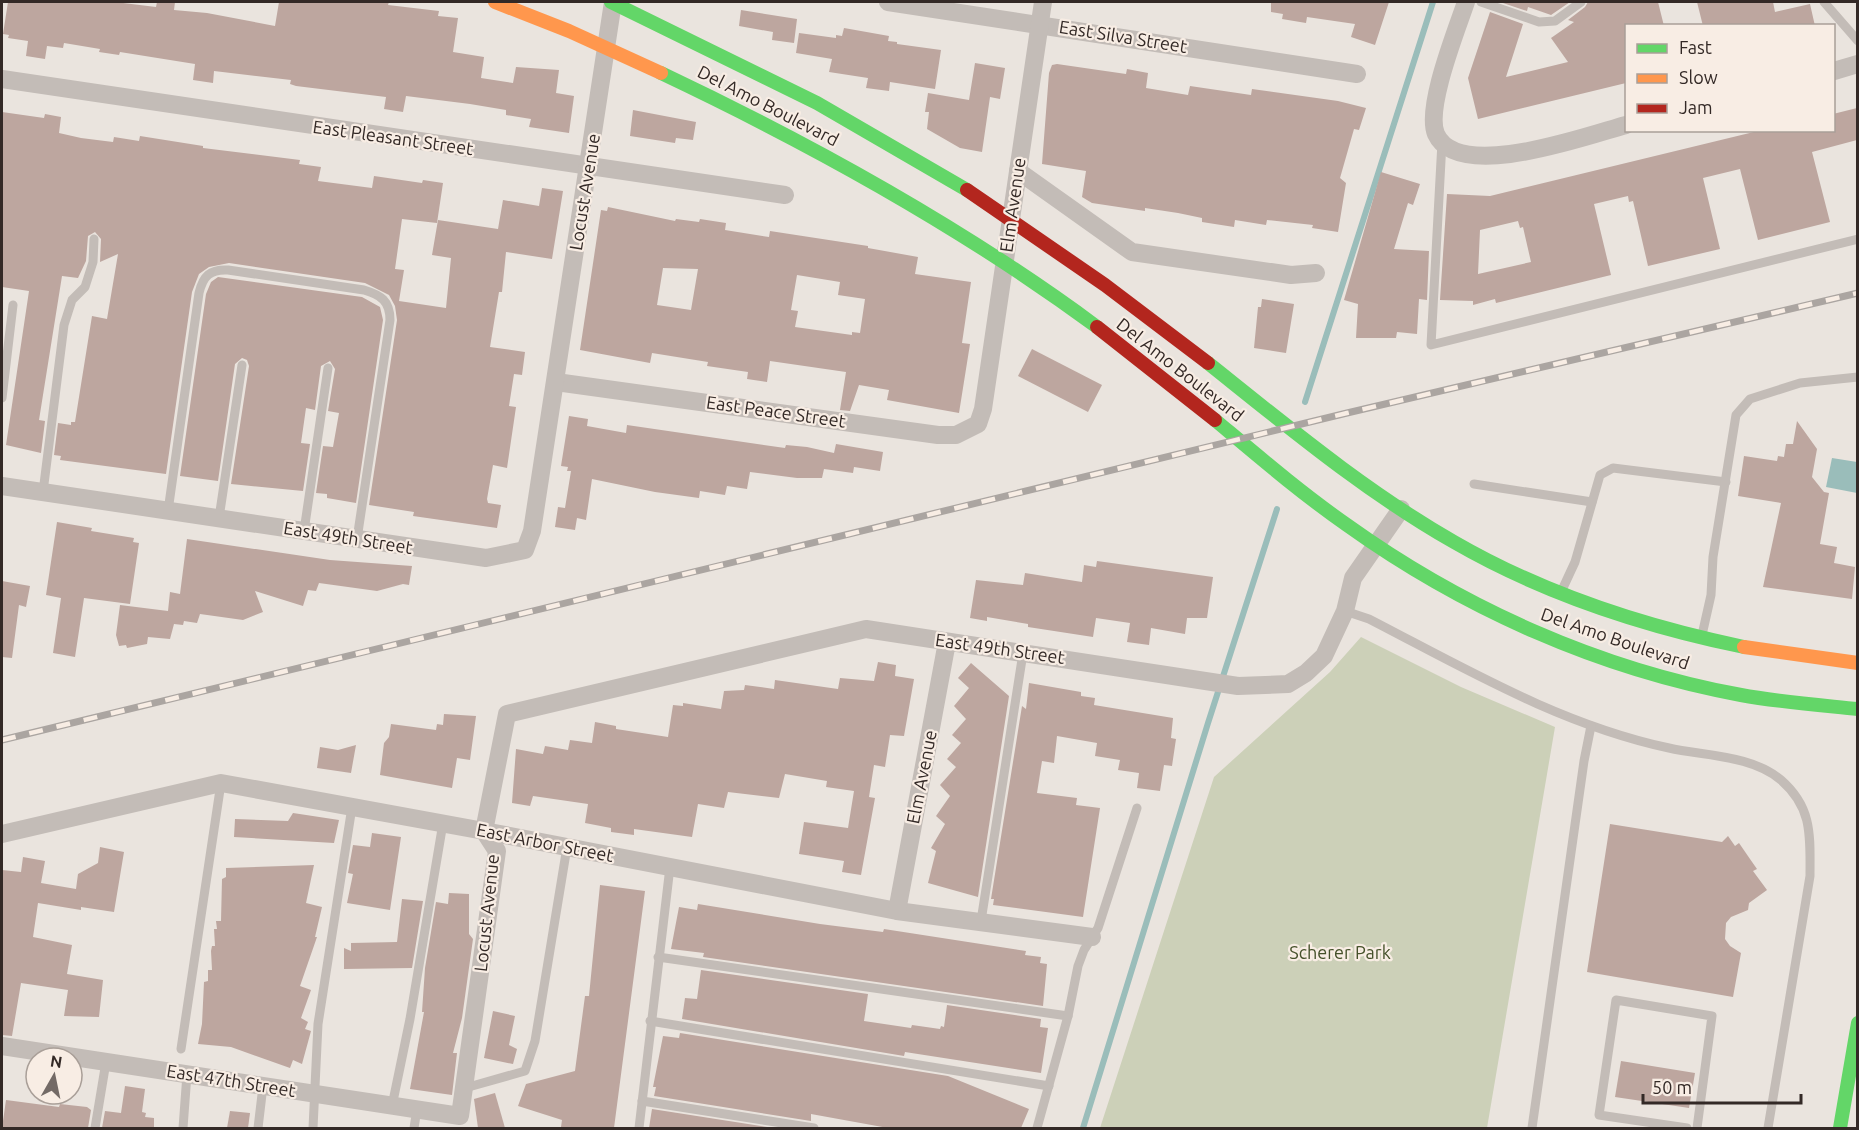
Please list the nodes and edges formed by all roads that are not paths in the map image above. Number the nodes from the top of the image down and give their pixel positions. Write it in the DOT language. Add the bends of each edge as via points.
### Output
graph roads {
  1 [pos="495,2"];
  2 [pos="612,2"];
  3 [pos="888,2"];
  4 [pos="1043,2"];
  5 [pos="1466,2"];
  6 [pos="1481,2"];
  7 [pos="1581,2"];
  8 [pos="1824,2"];
  9 [pos="1040,24"];
  10 [pos="1857,41"];
  11 [pos="606,47"];
  12 [pos="1857,64"];
  13 [pos="1835,70"];
  14 [pos="1357,74"];
  15 [pos="2,80"];
  16 [pos="1625,125"];
  17 [pos="1443,144"];
  18 [pos="589,167"];
  19 [pos="1018,171"];
  20 [pos="785,195"];
  21 [pos="1011,220"];
  22 [pos="94,239"];
  23 [pos="1857,239"];
  24 [pos="1005,262"];
  25 [pos="1316,273"];
  26 [pos="13,305"];
  27 [pos="242,364"];
  28 [pos="328,368"];
  29 [pos="1857,377"];
  30 [pos="556,382"];
  31 [pos="2,398"];
  32 [pos="983,409"];
  33 [pos="1726,482"];
  34 [pos="1474,484"];
  35 [pos="2,486"];
  36 [pos="43,492"];
  37 [pos="1592,502"];
  38 [pos="1401,509"];
  39 [pos="168,511"];
  40 [pos="219,518"];
  41 [pos="304,531"];
  42 [pos="357,539"];
  43 [pos="1376,546"];
  44 [pos="1560,594"];
  45 [pos="1346,611"];
  46 [pos="1701,639"];
  47 [pos="947,642"];
  48 [pos="1023,653"];
  49 [pos="1857,663"];
  50 [pos="1857,709"];
  51 [pos="507,714"];
  52 [pos="1591,726"];
  53 [pos="221,783"];
  54 [pos="352,807"];
  55 [pos="1137,808"];
  56 [pos="443,823"];
  57 [pos="484,831"];
  58 [pos="2,834"];
  59 [pos="567,847"];
  60 [pos="670,867"];
  61 [pos="897,911"];
  62 [pos="981,921"];
  63 [pos="1092,936"];
  64 [pos="658,957"];
  65 [pos="1068,1016"];
  66 [pos="650,1021"];
  67 [pos="1857,1023"];
  68 [pos="2,1046"];
  69 [pos="182,1049"];
  70 [pos="106,1062"];
  71 [pos="187,1074"];
  72 [pos="263,1086"];
  73 [pos="1049,1086"];
  74 [pos="465,1088"];
  75 [pos="315,1094"];
  76 [pos="642,1101"];
  77 [pos="392,1106"];
  78 [pos="417,1109"];
  79 [pos="460,1116"];
  80 [pos="95,1128"];
  81 [pos="183,1128"];
  82 [pos="258,1128"];
  83 [pos="313,1128"];
  84 [pos="414,1128"];
  85 [pos="639,1128"];
  86 [pos="814,1128"];
  87 [pos="1037,1128"];
  88 [pos="1532,1128"];
  89 [pos="1687,1128"];
  90 [pos="1697,1128"];
  91 [pos="1768,1128"];
  92 [pos="1840,1128"];
  1 -- 11 [label="main road, Del Amo Boulevard"];
  2 -- 11 [label="street, Locust Avenue"];
  2 -- 21 [label="main road, Del Amo Boulevard" via="835,112 921,161"];
  3 -- 9 [label="street, East Silva Street"];
  4 -- 9 [label="street, Elm Avenue"];
  5 -- 17 [label="street" via="1438,88 1435,126"];
  6 -- 7 [label="lane" via="1539,22 1555,21"];
  8 -- 10 [label="lane"];
  9 -- 14 [label="street, East Silva Street"];
  9 -- 19 [label="street, Elm Avenue"];
  11 -- 18 [label="street, Locust Avenue"];
  11 -- 24 [label="main road, Del Amo Boulevard" via="821,152 934,216"];
  12 -- 13 [label="street"];
  15 -- 18 [label="street, East Pleasant Street"];
  16 -- 17 [label="street" via="1517,154 1486,157 1461,153"];
  17 -- 23 [label="lane" via="1431,345"];
  18 -- 20 [label="street, East Pleasant Street"];
  18 -- 30 [label="street, Locust Avenue"];
  19 -- 21 [label="street, Elm Avenue"];
  19 -- 25 [label="street" via="1132,252 1291,275"];
  21 -- 24 [label="street, Elm Avenue"];
  21 -- 38 [label="main road, Del Amo Boulevard" via="1190,349 1336,465"];
  22 -- 36 [label="lane" via="93,262 85,287 72,300 64,325"];
  24 -- 32 [label="street, Elm Avenue"];
  24 -- 43 [label="main road, Del Amo Boulevard" via="1151,368 1313,500"];
  26 -- 31 [label="lane"];
  27 -- 40 [label="lane"];
  28 -- 41 [label="lane"];
  29 -- 33 [label="lane" via="1800,384 1750,399 1736,415"];
  30 -- 32 [label="street, East Peace Street" via="938,435 969,430 978,424"];
  30 -- 42 [label="street, East 49th Street" via="532,531 525,550 486,558"];
  33 -- 37 [label="lane" via="1613,468 1600,475"];
  33 -- 46 [label="lane"];
  34 -- 37 [label="lane"];
  35 -- 36 [label="street, East 49th Street"];
  36 -- 39 [label="street, East 49th Street"];
  37 -- 44 [label="lane" via="1575,562"];
  38 -- 43 [label="street, East 49th Street"];
  38 -- 44 [label="main road, Del Amo Boulevard" via="1456,543"];
  39 -- 40 [label="street, East 49th Street"];
  39 -- 42 [label="lane" via="205,276 221,269 364,290 382,296 390,309"];
  40 -- 41 [label="street, East 49th Street"];
  41 -- 42 [label="street, East 49th Street"];
  43 -- 45 [label="street, East 49th Street" via="1353,578"];
  43 -- 50 [label="main road, Del Amo Boulevard" via="1522,626 1596,655 1721,691"];
  44 -- 46 [label="main road, Del Amo Boulevard"];
  45 -- 48 [label="street, East 49th Street" via="1324,656 1288,684 1238,686"];
  45 -- 52 [label="lane" via="1369,619 1546,710"];
  46 -- 49 [label="main road, Del Amo Boulevard"];
  47 -- 48 [label="street, East 49th Street"];
  47 -- 51 [label="street, East 49th Street" via="866,629 848,631"];
  47 -- 61 [label="street, Elm Avenue"];
  48 -- 62 [label="lane"];
  51 -- 57 [label="street, Locust Avenue"];
  52 -- 88 [label="lane"];
  52 -- 91 [label="lane" via="1638,742 1739,759 1780,778 1804,807 1810,835 1810,876"];
  53 -- 54 [label="street, East Arbor Street"];
  53 -- 58 [label="street, East Arbor Street"];
  53 -- 69 [label="lane"];
  54 -- 56 [label="street, East Arbor Street"];
  54 -- 75 [label="lane" via="318,1024"];
  55 -- 63 [label="lane" via="1098,928"];
  56 -- 57 [label="street, East Arbor Street"];
  56 -- 77 [label="lane"];
  57 -- 59 [label="street, East Arbor Street"];
  57 -- 74 [label="street, Locust Avenue" via="497,851"];
  59 -- 60 [label="street, East Arbor Street"];
  59 -- 74 [label="lane" via="535,1041 525,1071"];
  60 -- 61 [label="street, East Arbor Street"];
  60 -- 64 [label="lane"];
  61 -- 62 [label="street, East Arbor Street"];
  62 -- 63 [label="street, East Arbor Street"];
  63 -- 65 [label="lane" via="1078,966"];
  64 -- 65 [label="lane"];
  64 -- 66 [label="lane"];
  65 -- 73 [label="lane"];
  66 -- 73 [label="lane"];
  66 -- 76 [label="lane"];
  67 -- 92 [label="main road"];
  68 -- 70 [label="street, East 47th Street"];
  70 -- 71 [label="street, East 47th Street"];
  70 -- 80 [label="lane"];
  71 -- 72 [label="street, East 47th Street"];
  71 -- 81 [label="lane"];
  72 -- 75 [label="street, East 47th Street"];
  72 -- 82 [label="lane"];
  73 -- 87 [label="lane"];
  74 -- 79 [label="street, Locust Avenue"];
  75 -- 77 [label="street, East 47th Street"];
  75 -- 83 [label="lane"];
  76 -- 85 [label="lane"];
  76 -- 86 [label="lane"];
  77 -- 78 [label="street, East 47th Street"];
  78 -- 79 [label="street, East 47th Street"];
  78 -- 84 [label="lane"];
  89 -- 90 [label="lane" via="1599,1115 1617,1000 1712,1016"];
}
